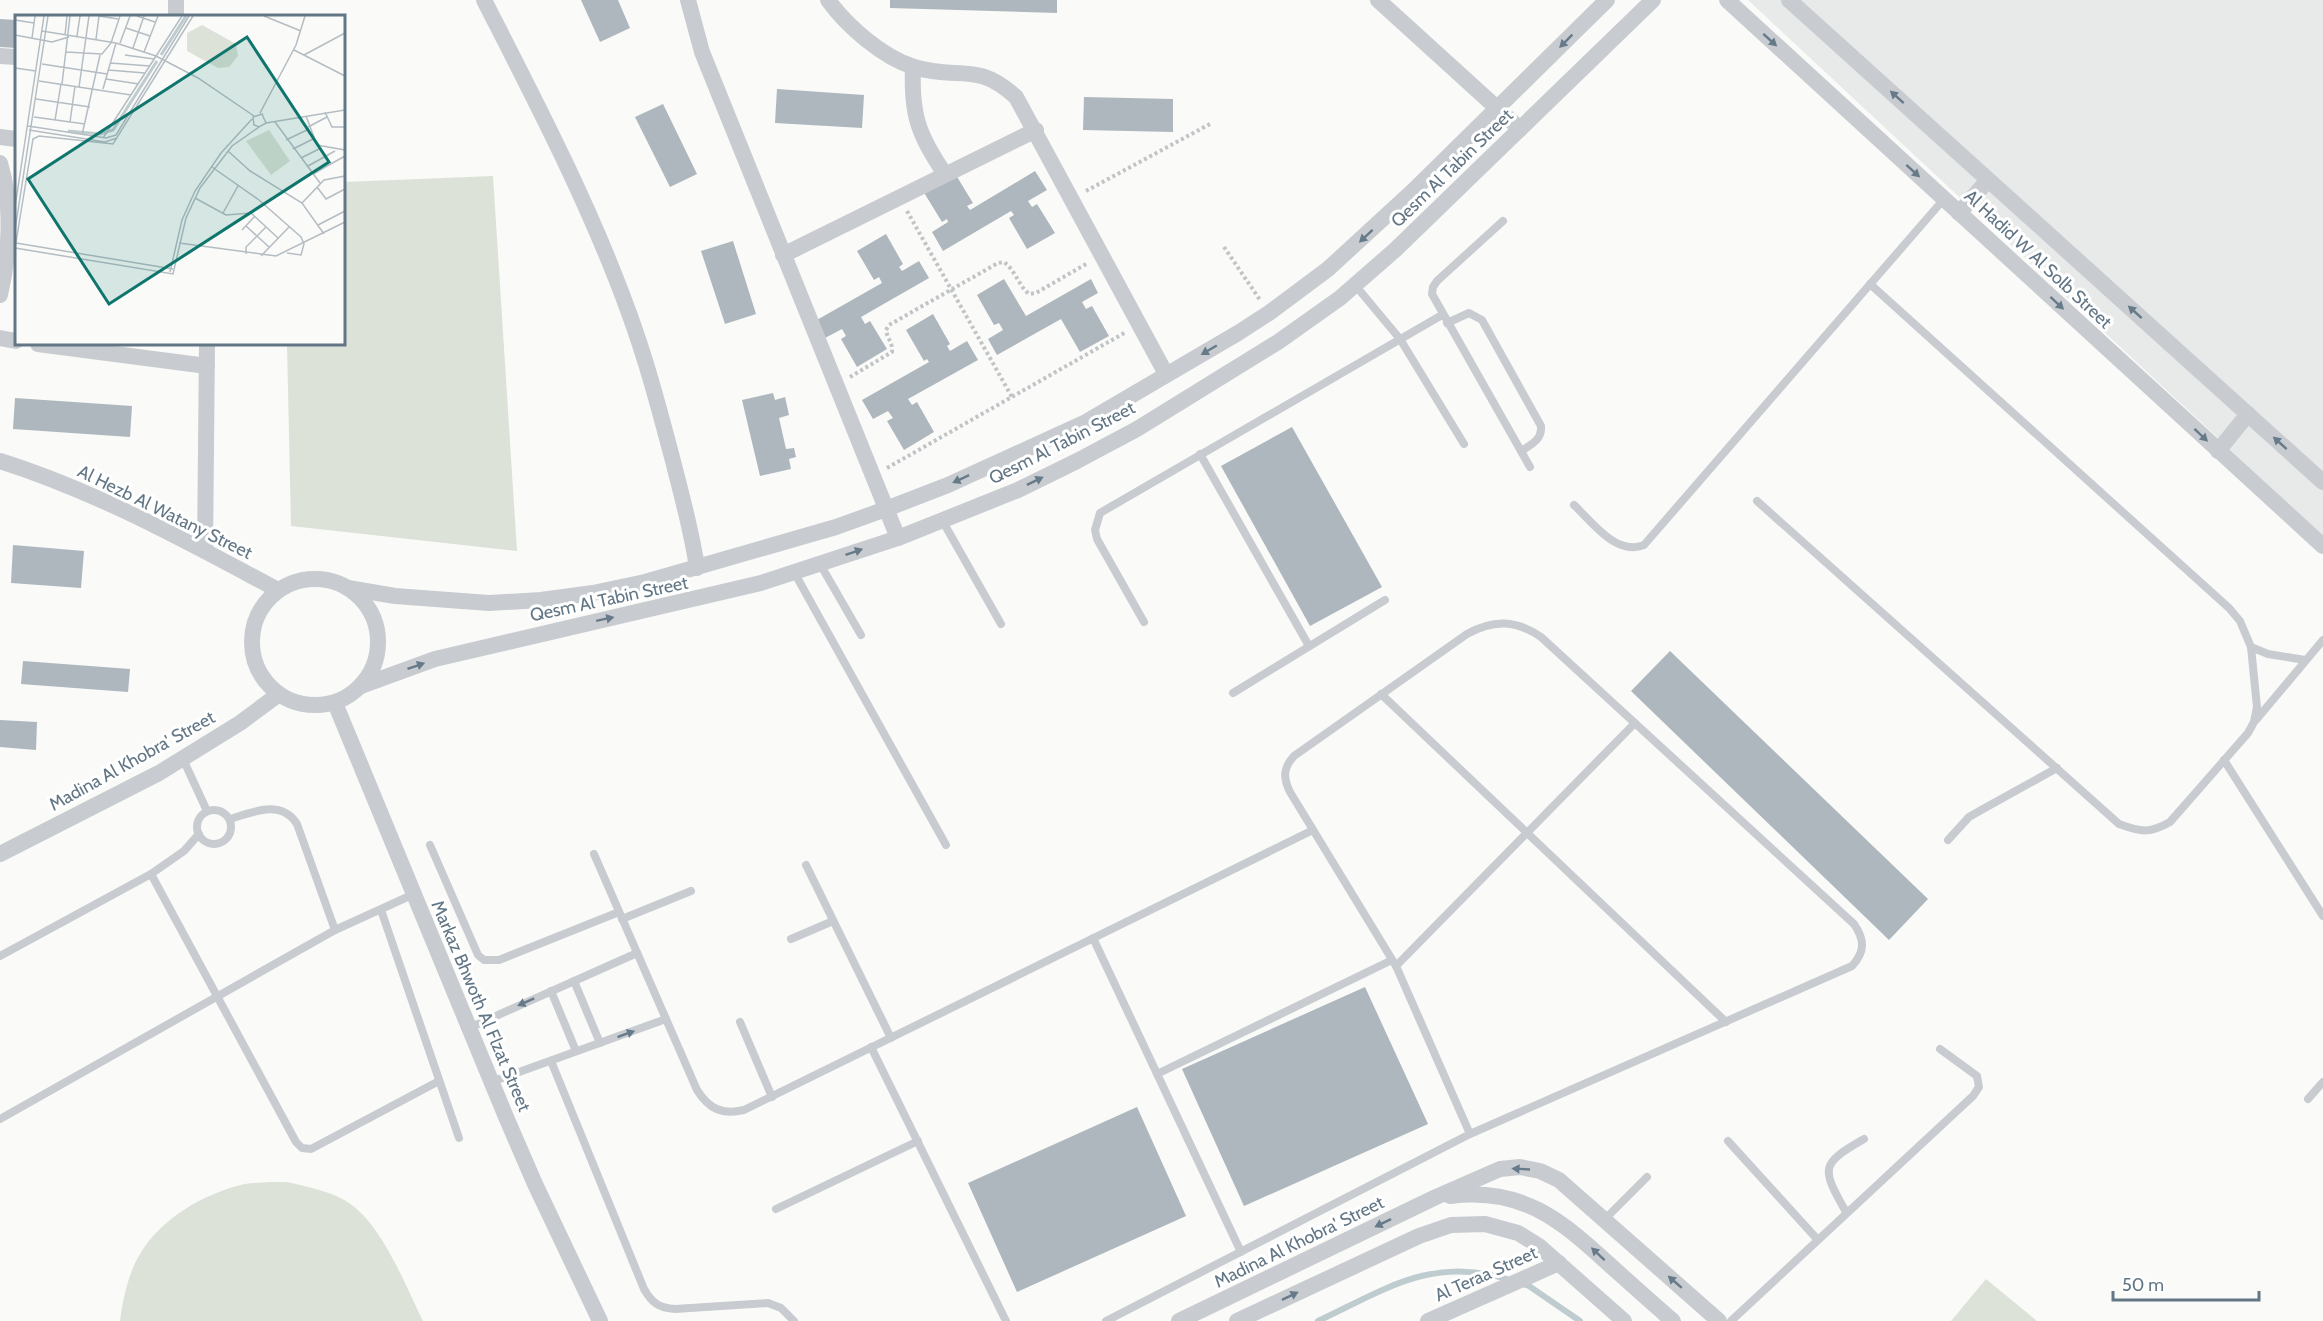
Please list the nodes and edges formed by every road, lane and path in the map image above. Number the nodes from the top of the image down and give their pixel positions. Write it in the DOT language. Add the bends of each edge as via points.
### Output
graph roads {
  1 [pos="484,0"];
  2 [pos="687,0"];
  3 [pos="828,0"];
  4 [pos="1378,0"];
  5 [pos="1607,0"];
  6 [pos="1653,0"];
  7 [pos="1726,0"];
  8 [pos="1789,0"];
  9 [pos="0,56"];
  10 [pos="15,57"];
  11 [pos="913,67"];
  12 [pos="1497,108"];
  13 [pos="1210,124"];
  14 [pos="1520,129"];
  15 [pos="1036,130"];
  16 [pos="0,137"];
  17 [pos="15,139"];
  18 [pos="0,163"];
  19 [pos="945,174"];
  20 [pos="1988,180"];
  21 [pos="899,198"];
  22 [pos="1072,198"];
  23 [pos="1944,199"];
  24 [pos="1959,213"];
  25 [pos="1503,220"];
  26 [pos="12,244"];
  27 [pos="1224,247"];
  28 [pos="783,255"];
  29 [pos="1102,255"];
  30 [pos="1870,284"];
  31 [pos="1355,285"];
  32 [pos="951,290"];
  33 [pos="0,295"];
  34 [pos="1269,313"];
  35 [pos="1442,315"];
  36 [pos="1447,323"];
  37 [pos="1139,325"];
  38 [pos="0,338"];
  39 [pos="1400,339"];
  40 [pos="15,340"];
  41 [pos="46,345"];
  42 [pos="207,345"];
  43 [pos="207,366"];
  44 [pos="1166,374"];
  45 [pos="836,385"];
  46 [pos="1012,397"];
  47 [pos="2248,414"];
  48 [pos="1464,444"];
  49 [pos="1521,451"];
  50 [pos="2218,451"];
  51 [pos="1200,454"];
  52 [pos="0,461"];
  53 [pos="1530,467"];
  54 [pos="874,476"];
  55 [pos="2323,482"];
  56 [pos="1757,501"];
  57 [pos="1574,505"];
  58 [pos="886,509"];
  59 [pos="942,520"];
  60 [pos="898,537"];
  61 [pos="2323,546"];
  62 [pos="205,551"];
  63 [pos="820,564"];
  64 [pos="698,568"];
  65 [pos="794,572"];
  66 [pos="348,588"];
  67 [pos="278,590"];
  68 [pos="1385,600"];
  69 [pos="1144,622"];
  70 [pos="1001,624"];
  71 [pos="861,635"];
  72 [pos="2323,640"];
  73 [pos="1310,646"];
  74 [pos="2250,647"];
  75 [pos="2305,660"];
  76 [pos="361,686"];
  77 [pos="1233,693"];
  78 [pos="279,694"];
  79 [pos="1380,694"];
  80 [pos="335,703"];
  81 [pos="2254,722"];
  82 [pos="1635,723"];
  83 [pos="183,759"];
  84 [pos="2224,760"];
  85 [pos="2057,768"];
  86 [pos="207,811"];
  87 [pos="230,819"];
  88 [pos="1313,830"];
  89 [pos="1527,833"];
  90 [pos="199,834"];
  91 [pos="1948,840"];
  92 [pos="430,845"];
  93 [pos="946,845"];
  94 [pos="0,854"];
  95 [pos="594,854"];
  96 [pos="806,865"];
  97 [pos="151,874"];
  98 [pos="691,891"];
  99 [pos="414,894"];
  100 [pos="381,910"];
  101 [pos="620,915"];
  102 [pos="2323,916"];
  103 [pos="833,921"];
  104 [pos="336,930"];
  105 [pos="1093,938"];
  106 [pos="791,939"];
  107 [pos="637,953"];
  108 [pos="0,957"];
  109 [pos="1394,963"];
  110 [pos="574,981"];
  111 [pos="551,991"];
  112 [pos="217,996"];
  113 [pos="666,1020"];
  114 [pos="740,1022"];
  115 [pos="1726,1022"];
  116 [pos="469,1028"];
  117 [pos="891,1038"];
  118 [pos="600,1043"];
  119 [pos="872,1047"];
  120 [pos="1940,1049"];
  121 [pos="576,1051"];
  122 [pos="551,1061"];
  123 [pos="1157,1074"];
  124 [pos="439,1081"];
  125 [pos="492,1082"];
  126 [pos="2323,1082"];
  127 [pos="771,1097"];
  128 [pos="2308,1100"];
  129 [pos="0,1119"];
  130 [pos="1470,1134"];
  131 [pos="459,1138"];
  132 [pos="1864,1139"];
  133 [pos="918,1141"];
  134 [pos="1728,1142"];
  135 [pos="1647,1178"];
  136 [pos="1436,1197"];
  137 [pos="776,1209"];
  138 [pos="1846,1212"];
  139 [pos="1604,1220"];
  140 [pos="1817,1239"];
  141 [pos="1241,1252"];
  142 [pos="1559,1263"];
  143 [pos="600,1321"];
  144 [pos="794,1321"];
  145 [pos="1006,1321"];
  146 [pos="1106,1321"];
  147 [pos="1179,1321"];
  148 [pos="1237,1321"];
  149 [pos="1428,1321"];
  150 [pos="1624,1321"];
  151 [pos="1672,1321"];
  152 [pos="1719,1321"];
  153 [pos="1731,1321"];
  1 -- 64 [label="street" via="589,214 629,313 669,446"];
  2 -- 28 [label="street" via="702,52"];
  3 -- 11 [label="street" via="865,38"];
  4 -- 12 [label="street"];
  5 -- 12 [label="street, Qesm Al Tabin Street, one-way"];
  6 -- 14 [label="street, Qesm Al Tabin Street"];
  7 -- 23 [label="street, Al Hadid W Al Solb Street, one-way"];
  20 -- 8 [label="street, Al Hadid W Al Solb Street, one-way"];
  9 -- 10 [label="street"];
  11 -- 15 [label="street" via="976,74 1002,84 1016,97"];
  11 -- 19 [label="street" via="912,97 917,125"];
  12 -- 14 [label="street"];
  12 -- 34 [label="street, Qesm Al Tabin Street, one-way" via="1356,244"];
  13 -- 22 [label="path"];
  14 -- 31 [label="street, Qesm Al Tabin Street"];
  15 -- 19 [label="street"];
  15 -- 22 [label="street"];
  16 -- 17 [label="street"];
  18 -- 26 [label="street"];
  19 -- 21 [label="street"];
  20 -- 24 [label="street"];
  47 -- 20 [label="street, Al Hadid W Al Solb Street, one-way"];
  21 -- 28 [label="street"];
  21 -- 32 [label="path"];
  22 -- 29 [label="street"];
  23 -- 24 [label="street, Al Hadid W Al Solb Street"];
  23 -- 30 [label="lane"];
  24 -- 50 [label="street, Al Hadid W Al Solb Street, one-way"];
  25 -- 35 [label="lane" via="1437,280 1432,294"];
  26 -- 33 [label="street"];
  27 -- 34 [label="path"];
  28 -- 45 [label="street"];
  29 -- 32 [label="path" via="1036,293 1024,290 1004,262"];
  29 -- 37 [label="street"];
  30 -- 57 [label="lane" via="1644,545 1634,549 1623,547"];
  30 -- 74 [label="lane" via="2229,608 2240,621"];
  31 -- 39 [label="lane"];
  59 -- 31 [label="street, Qesm Al Tabin Street, one-way" via="1018,490 1137,429 1278,342"];
  32 -- 45 [label="path" via="889,325 886,335 892,352"];
  32 -- 46 [label="path"];
  34 -- 44 [label="street, Qesm Al Tabin Street, one-way"];
  35 -- 36 [label="lane"];
  35 -- 39 [label="lane"];
  36 -- 49 [label="lane"];
  36 -- 49 [label="lane" via="1469,313 1482,320 1541,426 1536,442"];
  37 -- 44 [label="street"];
  37 -- 46 [label="path"];
  38 -- 40 [label="street"];
  39 -- 48 [label="lane"];
  39 -- 51 [label="lane"];
  41 -- 43 [label="street"];
  42 -- 43 [label="street"];
  43 -- 62 [label="street"];
  44 -- 58 [label="street, Qesm Al Tabin Street, one-way" via="1086,422"];
  45 -- 54 [label="street"];
  46 -- 54 [label="path"];
  47 -- 50 [label="street"];
  55 -- 47 [label="street, Al Hadid W Al Solb Street, one-way"];
  49 -- 53 [label="lane"];
  50 -- 61 [label="street, Al Hadid W Al Solb Street"];
  51 -- 69 [label="lane" via="1105,508 1096,521 1097,539"];
  51 -- 73 [label="lane"];
  52 -- 62 [label="street, Al Hezb Al Watany Street" via="138,516"];
  54 -- 58 [label="street"];
  56 -- 85 [label="lane"];
  58 -- 60 [label="street"];
  58 -- 64 [label="street, Qesm Al Tabin Street"];
  59 -- 60 [label="street, Qesm Al Tabin Street"];
  59 -- 70 [label="lane"];
  63 -- 60 [label="street, Qesm Al Tabin Street, one-way"];
  62 -- 67 [label="street, Al Hezb Al Watany Street"];
  63 -- 65 [label="street, Qesm Al Tabin Street"];
  63 -- 71 [label="lane"];
  64 -- 66 [label="street, Qesm Al Tabin Street" via="593,593 489,603"];
  76 -- 65 [label="street, Qesm Al Tabin Street, one-way" via="435,659 761,584"];
  65 -- 93 [label="lane"];
  66 -- 67 [label="street" via="326,580 301,580"];
  66 -- 76 [label="street" via="368,608 378,634 375,662"];
  67 -- 78 [label="street" via="261,607 252,630 252,654 262,677"];
  68 -- 73 [label="lane"];
  72 -- 75 [label="lane"];
  73 -- 77 [label="lane"];
  74 -- 75 [label="lane"];
  74 -- 81 [label="lane" via="2257,707"];
  75 -- 81 [label="lane"];
  76 -- 80 [label="street"];
  78 -- 80 [label="street" via="296,703"];
  78 -- 83 [label="street, Madina Al Khobra' Street"];
  79 -- 82 [label="lane" via="1481,626 1513,623 1542,637"];
  79 -- 88 [label="lane" via="1287,763 1286,783"];
  79 -- 89 [label="lane"];
  80 -- 99 [label="street, Markaz Bhwoth Al Flzat Street"];
  81 -- 84 [label="lane"];
  82 -- 89 [label="lane"];
  82 -- 115 [label="lane" via="1861,934 1860,957 1852,966"];
  83 -- 86 [label="lane"];
  83 -- 94 [label="street, Madina Al Khobra' Street"];
  84 -- 85 [label="lane" via="2170,822 2153,831 2137,831 2119,824"];
  84 -- 102 [label="lane"];
  85 -- 91 [label="lane" via="1969,818"];
  86 -- 87 [label="lane" via="220,810"];
  86 -- 90 [label="lane" via="198,821"];
  87 -- 90 [label="lane" via="231,832 222,842 208,843"];
  87 -- 104 [label="lane" via="272,808 292,816"];
  88 -- 105 [label="lane"];
  88 -- 109 [label="lane"];
  89 -- 109 [label="lane"];
  89 -- 115 [label="lane"];
  90 -- 97 [label="lane"];
  92 -- 101 [label="lane" via="478,955 484,960 499,960"];
  95 -- 101 [label="lane"];
  96 -- 103 [label="lane"];
  97 -- 108 [label="lane"];
  97 -- 112 [label="lane"];
  98 -- 101 [label="lane"];
  99 -- 100 [label="lane"];
  99 -- 116 [label="street, Markaz Bhwoth Al Flzat Street"];
  100 -- 104 [label="lane"];
  100 -- 124 [label="lane"];
  101 -- 107 [label="lane"];
  103 -- 106 [label="lane"];
  103 -- 117 [label="lane"];
  104 -- 112 [label="lane"];
  105 -- 117 [label="lane"];
  105 -- 123 [label="lane"];
  107 -- 110 [label="lane"];
  107 -- 113 [label="lane"];
  109 -- 123 [label="lane"];
  109 -- 130 [label="lane"];
  110 -- 111 [label="lane"];
  110 -- 118 [label="lane"];
  111 -- 116 [label="lane, one-way"];
  111 -- 121 [label="lane"];
  112 -- 124 [label="lane" via="302,1148 311,1149"];
  112 -- 129 [label="lane"];
  118 -- 113 [label="lane, one-way"];
  113 -- 127 [label="lane" via="697,1090 716,1111 744,1110"];
  114 -- 127 [label="lane"];
  115 -- 130 [label="lane"];
  116 -- 125 [label="street, Markaz Bhwoth Al Flzat Street"];
  117 -- 119 [label="lane"];
  118 -- 121 [label="lane"];
  119 -- 127 [label="lane"];
  119 -- 133 [label="lane"];
  120 -- 138 [label="lane" via="1977,1076 1979,1087"];
  121 -- 122 [label="lane"];
  122 -- 125 [label="lane"];
  122 -- 144 [label="lane" via="650,1300 662,1308 675,1309 768,1304 781,1308"];
  123 -- 141 [label="lane"];
  124 -- 131 [label="lane"];
  125 -- 143 [label="street, Markaz Bhwoth Al Flzat Street"];
  126 -- 128 [label="lane"];
  130 -- 141 [label="lane"];
  132 -- 138 [label="lane" via="1836,1155 1828,1173"];
  133 -- 137 [label="lane"];
  133 -- 145 [label="lane"];
  134 -- 140 [label="lane"];
  135 -- 139 [label="lane"];
  139 -- 136 [label="street, Madina Al Khobra' Street, one-way" via="1559,1180 1520,1167 1500,1169"];
  136 -- 147 [label="street, Madina Al Khobra' Street, one-way"];
  151 -- 136 [label="street, one-way" via="1568,1227 1545,1212 1492,1195"];
  138 -- 140 [label="lane"];
  152 -- 139 [label="street, Madina Al Khobra' Street, one-way"];
  140 -- 153 [label="lane"];
  141 -- 146 [label="lane"];
  148 -- 142 [label="street, one-way" via="1419,1236 1451,1225 1485,1224 1518,1233"];
  142 -- 149 [label="street, Al Teraa Street"];
  142 -- 150 [label="street"];
}
